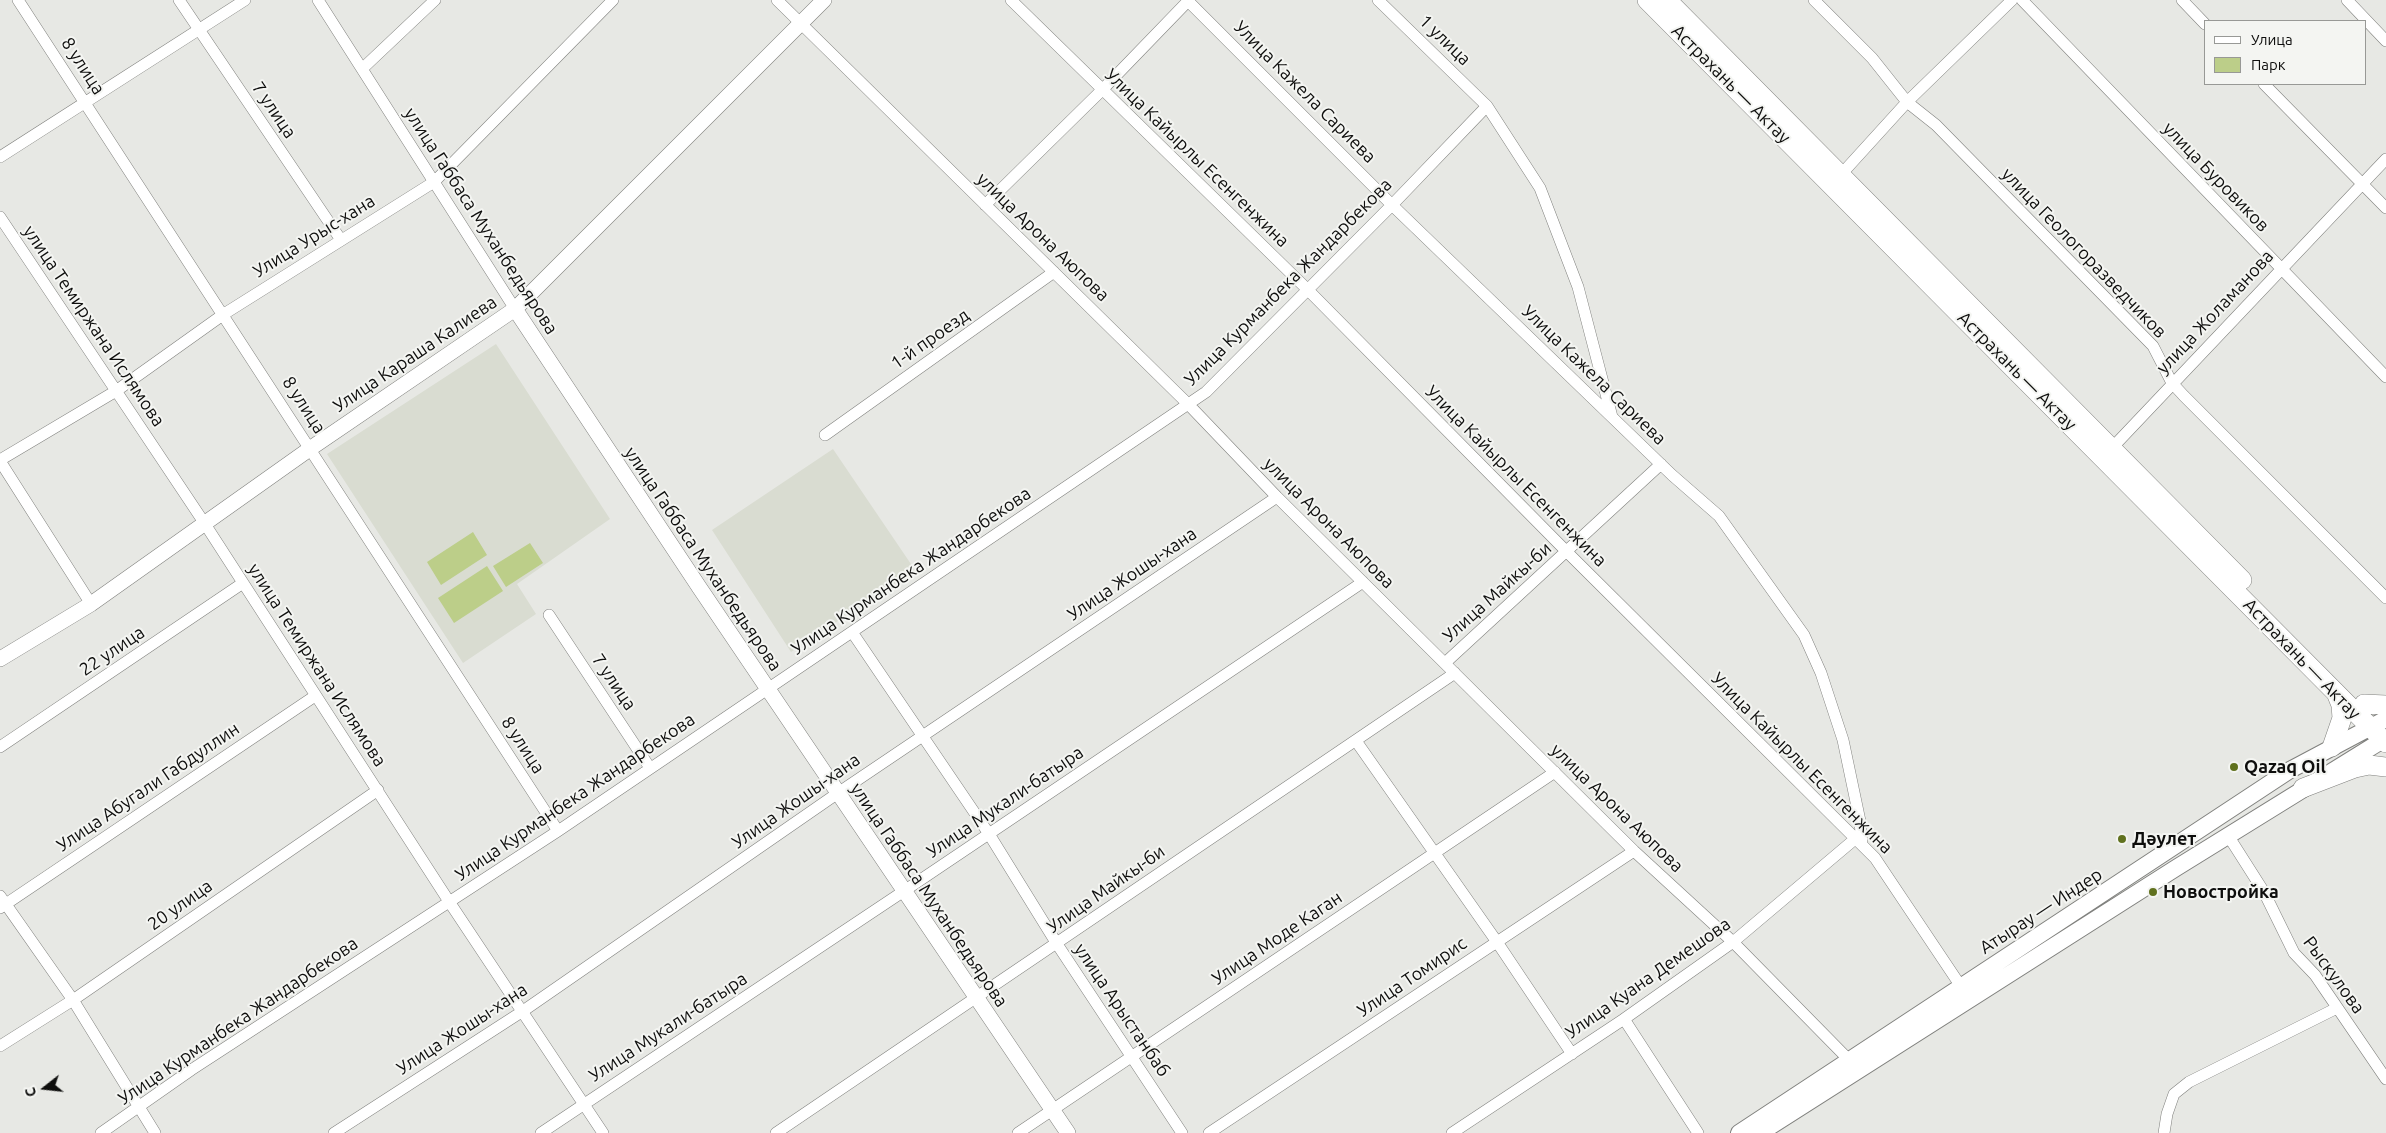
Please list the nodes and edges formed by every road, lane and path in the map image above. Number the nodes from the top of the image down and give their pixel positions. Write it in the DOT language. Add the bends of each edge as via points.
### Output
graph roads {
  1 [pos="18,0"];
  2 [pos="178,0"];
  3 [pos="245,0"];
  4 [pos="318,0"];
  5 [pos="434,0"];
  6 [pos="613,0"];
  7 [pos="777,0"];
  8 [pos="824,0"];
  9 [pos="1011,0"];
  10 [pos="1188,0"];
  11 [pos="1378,0"];
  12 [pos="1647,0"];
  13 [pos="1667,0"];
  14 [pos="1814,0"];
  15 [pos="2012,0"];
  16 [pos="2022,0"];
  17 [pos="2182,0"];
  18 [pos="2347,0"];
  19 [pos="2204,23"];
  20 [pos="801,24"];
  21 [pos="198,30"];
  22 [pos="2386,41"];
  23 [pos="362,69"];
  24 [pos="2265,85"];
  25 [pos="1102,90"];
  26 [pos="86,102"];
  27 [pos="1907,102"];
  28 [pos="1487,106"];
  29 [pos="0,156"];
  30 [pos="2386,159"];
  31 [pos="1836,180"];
  32 [pos="434,182"];
  33 [pos="2361,184"];
  34 [pos="985,205"];
  35 [pos="1392,205"];
  36 [pos="2386,208"];
  37 [pos="0,217"];
  38 [pos="341,240"];
  39 [pos="2280,268"];
  40 [pos="1054,272"];
  41 [pos="1944,289"];
  42 [pos="1308,290"];
  43 [pos="514,309"];
  44 [pos="224,314"];
  45 [pos="2386,377"];
  46 [pos="2172,383"];
  47 [pos="116,391"];
  48 [pos="1188,404"];
  49 [pos="1612,417"];
  50 [pos="826,435"];
  51 [pos="311,448"];
  52 [pos="2112,448"];
  53 [pos="0,461"];
  54 [pos="1661,464"];
  55 [pos="1277,497"];
  56 [pos="205,524"];
  57 [pos="1567,552"];
  58 [pos="1362,582"];
  59 [pos="243,583"];
  60 [pos="2386,598"];
  61 [pos="91,604"];
  62 [pos="549,615"];
  63 [pos="852,632"];
  64 [pos="0,658"];
  65 [pos="1444,663"];
  66 [pos="1455,673"];
  67 [pos="767,688"];
  68 [pos="2335,692"];
  69 [pos="315,696"];
  70 [pos="2382,728"];
  71 [pos="922,736"];
  72 [pos="1356,741"];
  73 [pos="0,747"];
  74 [pos="2332,747"];
  75 [pos="2386,767"];
  76 [pos="650,768"];
  77 [pos="1555,772"];
  78 [pos="2303,788"];
  79 [pos="378,790"];
  80 [pos="838,793"];
  81 [pos="558,831"];
  82 [pos="989,834"];
  83 [pos="2228,837"];
  84 [pos="1858,842"];
  85 [pos="1634,851"];
  86 [pos="1435,853"];
  87 [pos="904,891"];
  88 [pos="2,903"];
  89 [pos="450,903"];
  90 [pos="1497,942"];
  91 [pos="1733,942"];
  92 [pos="1057,944"];
  93 [pos="1965,993"];
  94 [pos="976,997"];
  95 [pos="73,1000"];
  96 [pos="2337,1008"];
  97 [pos="523,1011"];
  98 [pos="1624,1019"];
  99 [pos="0,1046"];
  100 [pos="1572,1054"];
  101 [pos="1133,1056"];
  102 [pos="1853,1064"];
  103 [pos="2386,1079"];
  104 [pos="583,1103"];
  105 [pos="138,1106"];
  106 [pos="1052,1110"];
  107 [pos="101,1133"];
  108 [pos="156,1133"];
  109 [pos="334,1133"];
  110 [pos="541,1133"];
  111 [pos="603,1133"];
  112 [pos="776,1133"];
  113 [pos="1018,1133"];
  114 [pos="1068,1133"];
  115 [pos="1182,1133"];
  116 [pos="1209,1133"];
  117 [pos="1452,1133"];
  118 [pos="1698,1133"];
  119 [pos="1739,1133"];
  120 [pos="1760,1133"];
  121 [pos="2164,1133"];
  1 -- 26 [label="street, 8 улица"];
  2 -- 21 [label="street, 7 улица"];
  3 -- 21 [label="street"];
  4 -- 23 [label="street, улица Габбаса Муханбедьярова"];
  5 -- 23 [label="street"];
  6 -- 32 [label="street, Улица Урыс-хана"];
  7 -- 20 [label="street, улица Арона Аюпова"];
  8 -- 20 [label="street, Улица Караша Калиева"];
  9 -- 25 [label="street, Улица Кайырлы Есенгенжина"];
  10 -- 25 [label="street"];
  10 -- 35 [label="street, Улица Кажела Сариева"];
  11 -- 28 [label="street, 1 улица"];
  12 -- 31 [label="highway, Астрахань — Актау"];
  13 -- 31 [label="highway, Астрахань — Актау"];
  14 -- 27 [label="street, улица Геологоразведчиков" via="1872,58"];
  15 -- 27 [label="street"];
  16 -- 39 [label="street, улица Буровиков"];
  17 -- 19 [label="street"];
  18 -- 22 [label="street"];
  20 -- 34 [label="street, улица Арона Аюпова"];
  20 -- 43 [label="street, Улица Караша Калиева"];
  21 -- 26 [label="street"];
  21 -- 38 [label="street, 7 улица"];
  23 -- 32 [label="street, улица Габбаса Муханбедьярова"];
  24 -- 33 [label="street"];
  25 -- 34 [label="street"];
  25 -- 42 [label="street, Улица Кайырлы Есенгенжина"];
  26 -- 29 [label="street"];
  26 -- 44 [label="street, 8 улица"];
  27 -- 31 [label="street"];
  27 -- 46 [label="street, улица Геологоразведчиков" via="1936,125 2153,346"];
  28 -- 35 [label="street, Улица Курманбека Жандарбекова"];
  28 -- 49 [label="street, 1 улица" via="1540,188 1578,287"];
  30 -- 33 [label="street, улица Жоламанова"];
  31 -- 41 [label="highway, Астрахань — Актау"];
  32 -- 38 [label="street, Улица Урыс-хана"];
  32 -- 43 [label="street, улица Габбаса Муханбедьярова"];
  33 -- 36 [label="street"];
  33 -- 39 [label="street, улица Жоламанова"];
  34 -- 40 [label="street, улица Арона Аюпова"];
  35 -- 42 [label="street, Улица Курманбека Жандарбекова"];
  35 -- 49 [label="street, Улица Кажела Сариева"];
  37 -- 47 [label="street, улица Темиржана Ислямова"];
  38 -- 44 [label="street, Улица Урыс-хана"];
  39 -- 45 [label="street, улица Буровиков"];
  39 -- 46 [label="street, улица Жоламанова"];
  40 -- 48 [label="street, улица Арона Аюпова"];
  40 -- 50 [label="street, 1-й проезд"];
  41 -- 52 [label="highway, Астрахань — Актау"];
  41 -- 68 [label="highway, Астрахань — Актау"];
  42 -- 48 [label="street, Улица Курманбека Жандарбекова" via="1206,392"];
  42 -- 57 [label="street, Улица Кайырлы Есенгенжина"];
  43 -- 51 [label="street, Улица Караша Калиева"];
  43 -- 67 [label="street, улица Габбаса Муханбедьярова"];
  44 -- 47 [label="street, Улица Урыс-хана"];
  44 -- 51 [label="street, 8 улица"];
  46 -- 52 [label="street, улица Жоламанова"];
  46 -- 60 [label="street, улица Геологоразведчиков"];
  47 -- 53 [label="street, Улица Урыс-хана"];
  47 -- 56 [label="street, улица Темиржана Ислямова"];
  48 -- 55 [label="street, улица Арона Аюпова"];
  48 -- 63 [label="street, Улица Курманбека Жандарбекова"];
  49 -- 54 [label="street, Улица Кажела Сариева"];
  51 -- 56 [label="street, Улица Караша Калиева"];
  51 -- 81 [label="street, 8 улица"];
  52 -- 70 [label="highway, Астрахань — Актау" via="2364,704"];
  53 -- 61 [label="street"];
  54 -- 57 [label="street, Улица Майкы-би"];
  54 -- 84 [label="street, Улица Кажела Сариева" via="1718,516 1804,635 1821,673 1843,740 1860,821"];
  55 -- 58 [label="street, улица Арона Аюпова"];
  55 -- 71 [label="street, Улица Жошы-хана"];
  56 -- 59 [label="street, улица Темиржана Ислямова"];
  56 -- 61 [label="street, Улица Караша Калиева"];
  57 -- 65 [label="street, Улица Майкы-би"];
  57 -- 84 [label="street, Улица Кайырлы Есенгенжина"];
  58 -- 65 [label="street, улица Арона Аюпова"];
  58 -- 82 [label="street, Улица Мукали-батыра"];
  59 -- 69 [label="street, улица Темиржана Ислямова"];
  59 -- 73 [label="street, 22 улица"];
  61 -- 64 [label="street, Улица Караша Калиева"];
  62 -- 76 [label="street, 7 улица"];
  63 -- 67 [label="street, Улица Курманбека Жандарбекова"];
  63 -- 71 [label="street, улица Арыстанбаб"];
  65 -- 66 [label="street, улица Арона Аюпова"];
  66 -- 72 [label="street, Улица Майкы-би"];
  66 -- 77 [label="street, улица Арона Аюпова"];
  67 -- 76 [label="street, Улица Курманбека Жандарбекова"];
  67 -- 80 [label="street, улица Габбаса Муханбедьярова"];
  68 -- 70 [label="highway, Астрахань — Актау"];
  68 -- 74 [label="highway" via="2342,718"];
  69 -- 79 [label="street, улица Темиржана Ислямова"];
  69 -- 88 [label="street, Улица Абугали Габдуллин"];
  70 -- 74 [label="main road, Атырау — Индер"];
  70 -- 78 [label="main road, Атырау — Индер"];
  71 -- 80 [label="street, Улица Жошы-хана"];
  71 -- 82 [label="street, улица Арыстанбаб"];
  72 -- 86 [label="street"];
  72 -- 92 [label="street, Улица Майкы-би"];
  74 -- 93 [label="main road, Атырау — Индер" via="2290,770"];
  75 -- 78 [label="highway" via="2369,765 2354,768"];
  76 -- 81 [label="street, Улица Курманбека Жандарбекова"];
  77 -- 85 [label="street, улица Арона Аюпова"];
  77 -- 86 [label="street, Улица Моде Каган"];
  78 -- 83 [label="main road, Атырау — Индер"];
  79 -- 89 [label="street, улица Темиржана Ислямова"];
  79 -- 95 [label="street, 20 улица"];
  80 -- 87 [label="street, улица Габбаса Муханбедьярова"];
  80 -- 97 [label="street, Улица Жошы-хана"];
  81 -- 89 [label="street, Улица Курманбека Жандарбекова"];
  82 -- 87 [label="street, Улица Мукали-батыра"];
  82 -- 92 [label="street, улица Арыстанбаб"];
  83 -- 93 [label="main road, Атырау — Индер"];
  83 -- 96 [label="street, Рыскулова" via="2264,892 2294,953 2315,975"];
  84 -- 91 [label="street, Улица Куана Демешова"];
  84 -- 93 [label="street, Улица Кайырлы Есенгенжина" via="1874,858"];
  85 -- 90 [label="street, Улица Томирис"];
  85 -- 91 [label="street, улица Арона Аюпова"];
  86 -- 90 [label="street"];
  86 -- 101 [label="street, Улица Моде Каган"];
  87 -- 94 [label="street, улица Габбаса Муханбедьярова"];
  87 -- 104 [label="street, Улица Мукали-батыра"];
  88 -- 95 [label="street"];
  89 -- 97 [label="street, улица Темиржана Ислямова"];
  89 -- 105 [label="street, Улица Курманбека Жандарбекова"];
  90 -- 100 [label="street"];
  90 -- 116 [label="street, Улица Томирис"];
  91 -- 98 [label="street, Улица Куана Демешова"];
  91 -- 102 [label="street, улица Арона Аюпова"];
  92 -- 94 [label="street, Улица Майкы-би"];
  92 -- 101 [label="street, улица Арыстанбаб"];
  93 -- 102 [label="main road, Атырау — Индер"];
  94 -- 106 [label="street, улица Габбаса Муханбедьярова"];
  94 -- 112 [label="street, Улица Майкы-би"];
  95 -- 99 [label="street, 20 улица"];
  95 -- 105 [label="street"];
  96 -- 103 [label="street, Рыскулова"];
  96 -- 121 [label="street" via="2189,1082 2174,1094"];
  97 -- 104 [label="street, улица Темиржана Ислямова"];
  97 -- 109 [label="street, Улица Жошы-хана"];
  98 -- 100 [label="street, Улица Куана Демешова"];
  98 -- 118 [label="street"];
  100 -- 117 [label="street, Улица Куана Демешова"];
  101 -- 106 [label="street, Улица Моде Каган"];
  101 -- 115 [label="street, улица Арыстанбаб"];
  102 -- 119 [label="main road, Атырау — Индер"];
  102 -- 120 [label="main road, Атырау — Индер"];
  104 -- 110 [label="street, Улица Мукали-батыра"];
  104 -- 111 [label="street, улица Темиржана Ислямова"];
  105 -- 107 [label="street, Улица Курманбека Жандарбекова"];
  105 -- 108 [label="street"];
  106 -- 113 [label="street, Улица Моде Каган"];
  106 -- 114 [label="street, улица Габбаса Муханбедьярова"];
}
